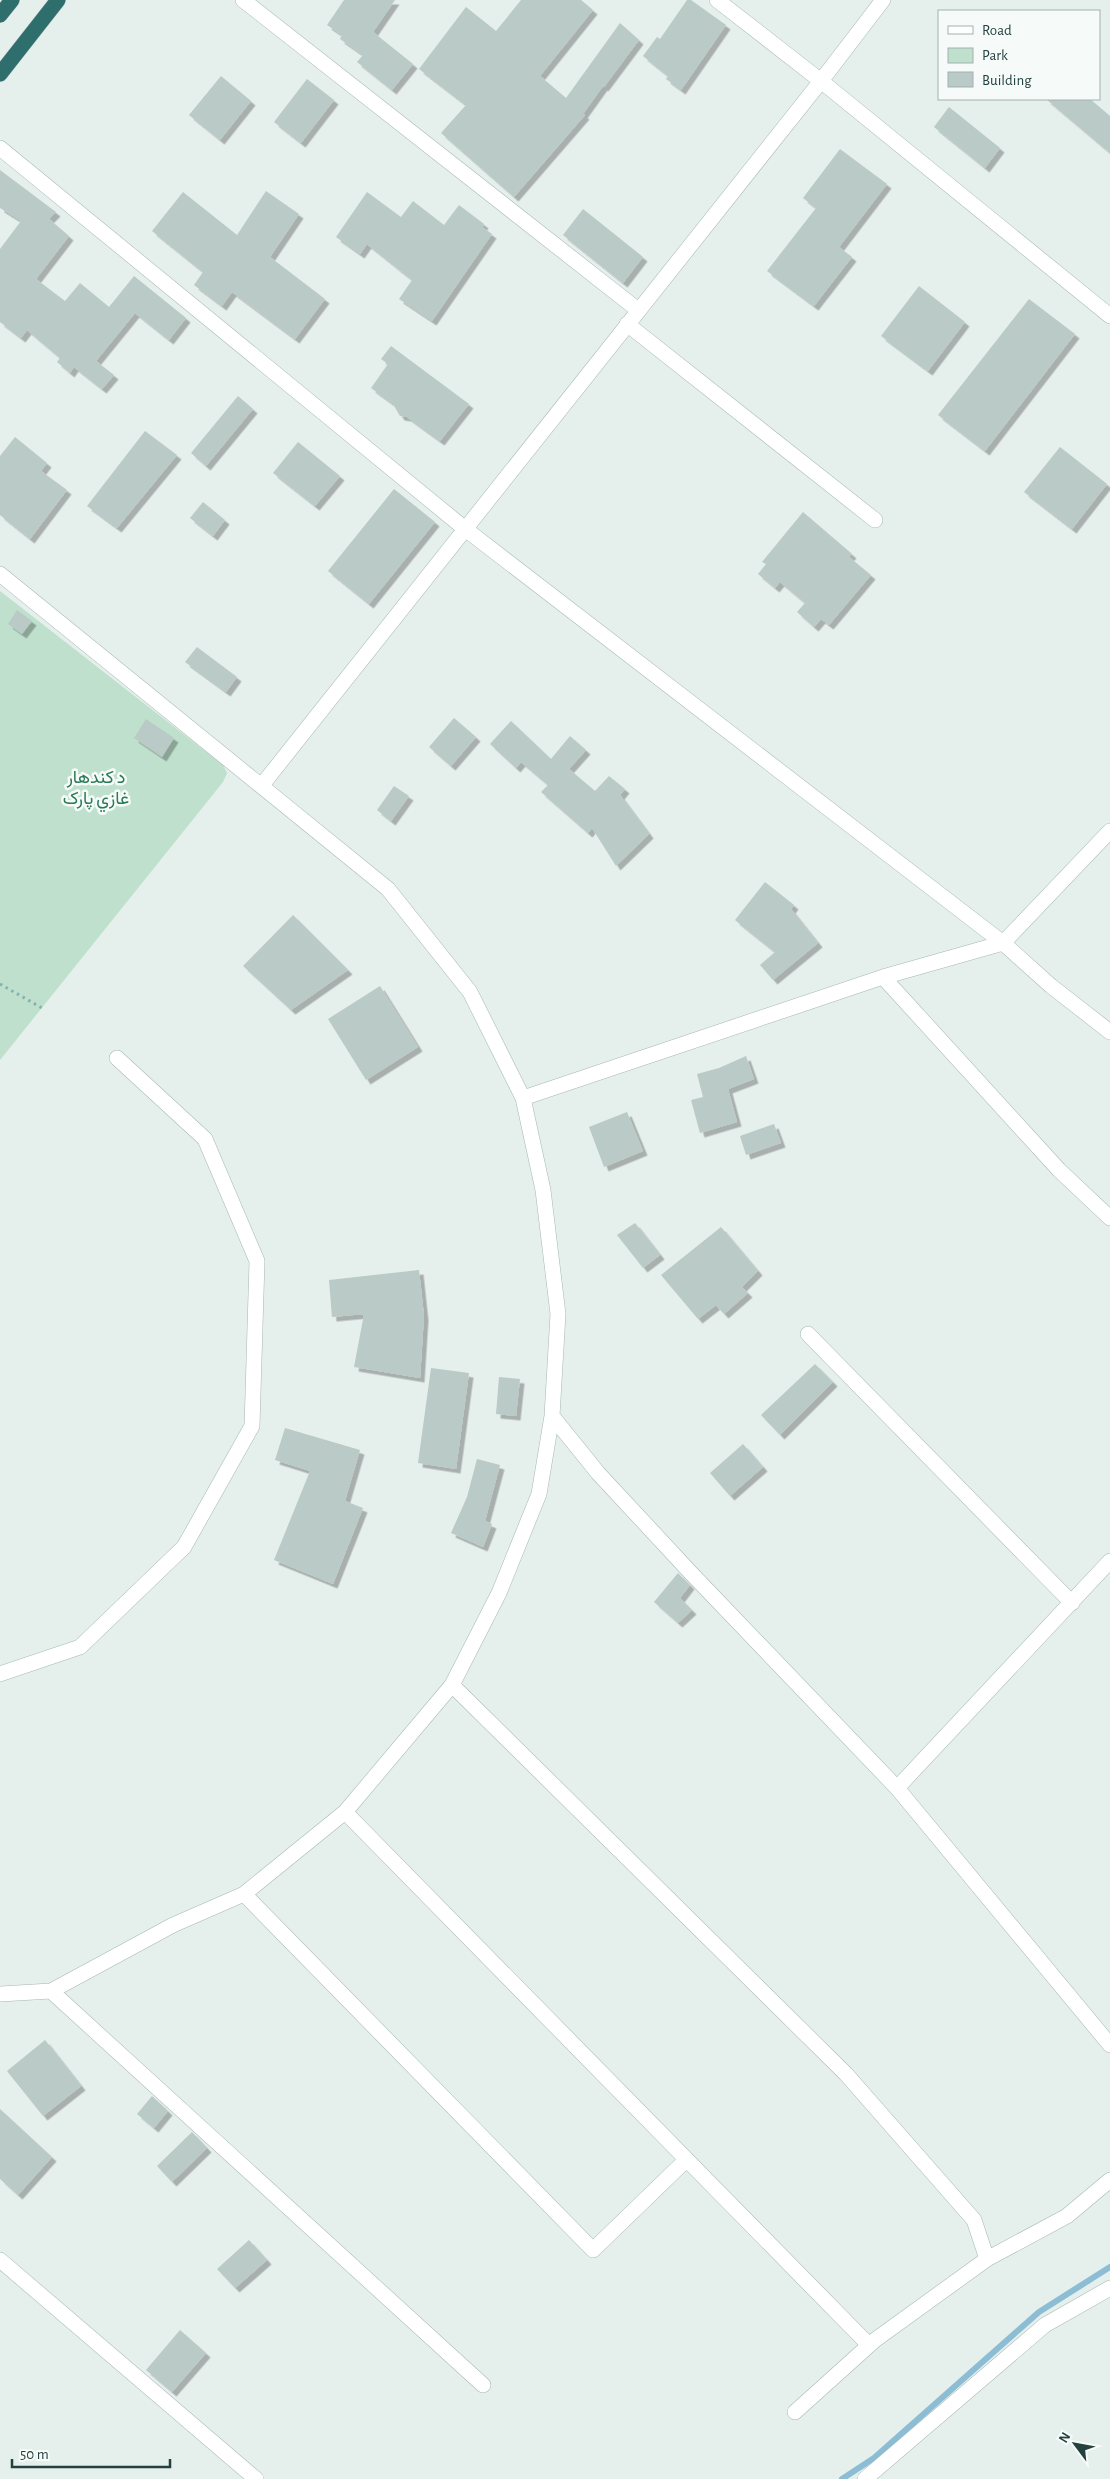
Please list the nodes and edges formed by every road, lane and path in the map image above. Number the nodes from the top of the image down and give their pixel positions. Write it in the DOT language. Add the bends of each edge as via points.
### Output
graph roads {
  1 [pos="12,0"];
  2 [pos="58,0"];
  3 [pos="243,0"];
  4 [pos="717,0"];
  5 [pos="883,0"];
  6 [pos="0,15"];
  7 [pos="0,74"];
  8 [pos="821,81"];
  9 [pos="0,148"];
  10 [pos="638,310"];
  11 [pos="1110,316"];
  12 [pos="627,324"];
  13 [pos="874,520"];
  14 [pos="464,528"];
  15 [pos="0,574"];
  16 [pos="262,785"];
  17 [pos="1110,831"];
  18 [pos="1003,943"];
  19 [pos="883,977"];
  20 [pos="0,984"];
  21 [pos="42,1008"];
  22 [pos="1110,1032"];
  23 [pos="116,1058"];
  24 [pos="523,1098"];
  25 [pos="1110,1218"];
  26 [pos="808,1334"];
  27 [pos="552,1416"];
  28 [pos="1110,1561"];
  29 [pos="1072,1603"];
  30 [pos="0,1674"];
  31 [pos="452,1685"];
  32 [pos="897,1788"];
  33 [pos="345,1812"];
  34 [pos="244,1894"];
  35 [pos="51,1991"];
  36 [pos="0,1994"];
  37 [pos="1110,2045"];
  38 [pos="686,2160"];
  39 [pos="1110,2180"];
  40 [pos="987,2259"];
  41 [pos="0,2260"];
  42 [pos="1108,2293"];
  43 [pos="869,2345"];
  44 [pos="483,2385"];
  45 [pos="796,2412"];
  46 [pos="882,2474"];
  47 [pos="256,2479"];
  48 [pos="865,2479"];
  1 -- 6 [label="highway"];
  2 -- 7 [label="highway"];
  3 -- 10 [label="street"];
  4 -- 8 [label="street"];
  5 -- 8 [label="street"];
  8 -- 10 [label="street"];
  8 -- 11 [label="street"];
  9 -- 14 [label="street"];
  10 -- 12 [label="street"];
  12 -- 13 [label="street"];
  12 -- 14 [label="street"];
  14 -- 16 [label="street"];
  14 -- 18 [label="street"];
  15 -- 16 [label="street"];
  16 -- 24 [label="street" via="388,889 470,992"];
  17 -- 18 [label="street"];
  18 -- 19 [label="street"];
  18 -- 22 [label="street"];
  19 -- 24 [label="street"];
  19 -- 25 [label="street" via="1059,1170"];
  20 -- 21 [label="path"];
  23 -- 30 [label="street" via="205,1139 256,1261 252,1426 184,1548 80,1647"];
  24 -- 27 [label="street" via="543,1190 558,1314"];
  26 -- 29 [label="street"];
  27 -- 31 [label="street" via="539,1494 499,1593"];
  27 -- 32 [label="street" via="598,1473 683,1565"];
  28 -- 29 [label="street"];
  29 -- 32 [label="street"];
  31 -- 33 [label="street"];
  31 -- 40 [label="street" via="846,2074 974,2220"];
  32 -- 37 [label="street"];
  33 -- 34 [label="street"];
  33 -- 38 [label="street"];
  34 -- 35 [label="street" via="173,1925"];
  34 -- 38 [label="street" via="593,2250"];
  35 -- 36 [label="street"];
  35 -- 44 [label="street"];
  38 -- 43 [label="street"];
  39 -- 40 [label="street" via="1067,2216"];
  40 -- 43 [label="street"];
  41 -- 47 [label="street"];
  42 -- 46 [label="street" via="1045,2325"];
  43 -- 45 [label="street"];
  46 -- 48 [label="street"];
}
